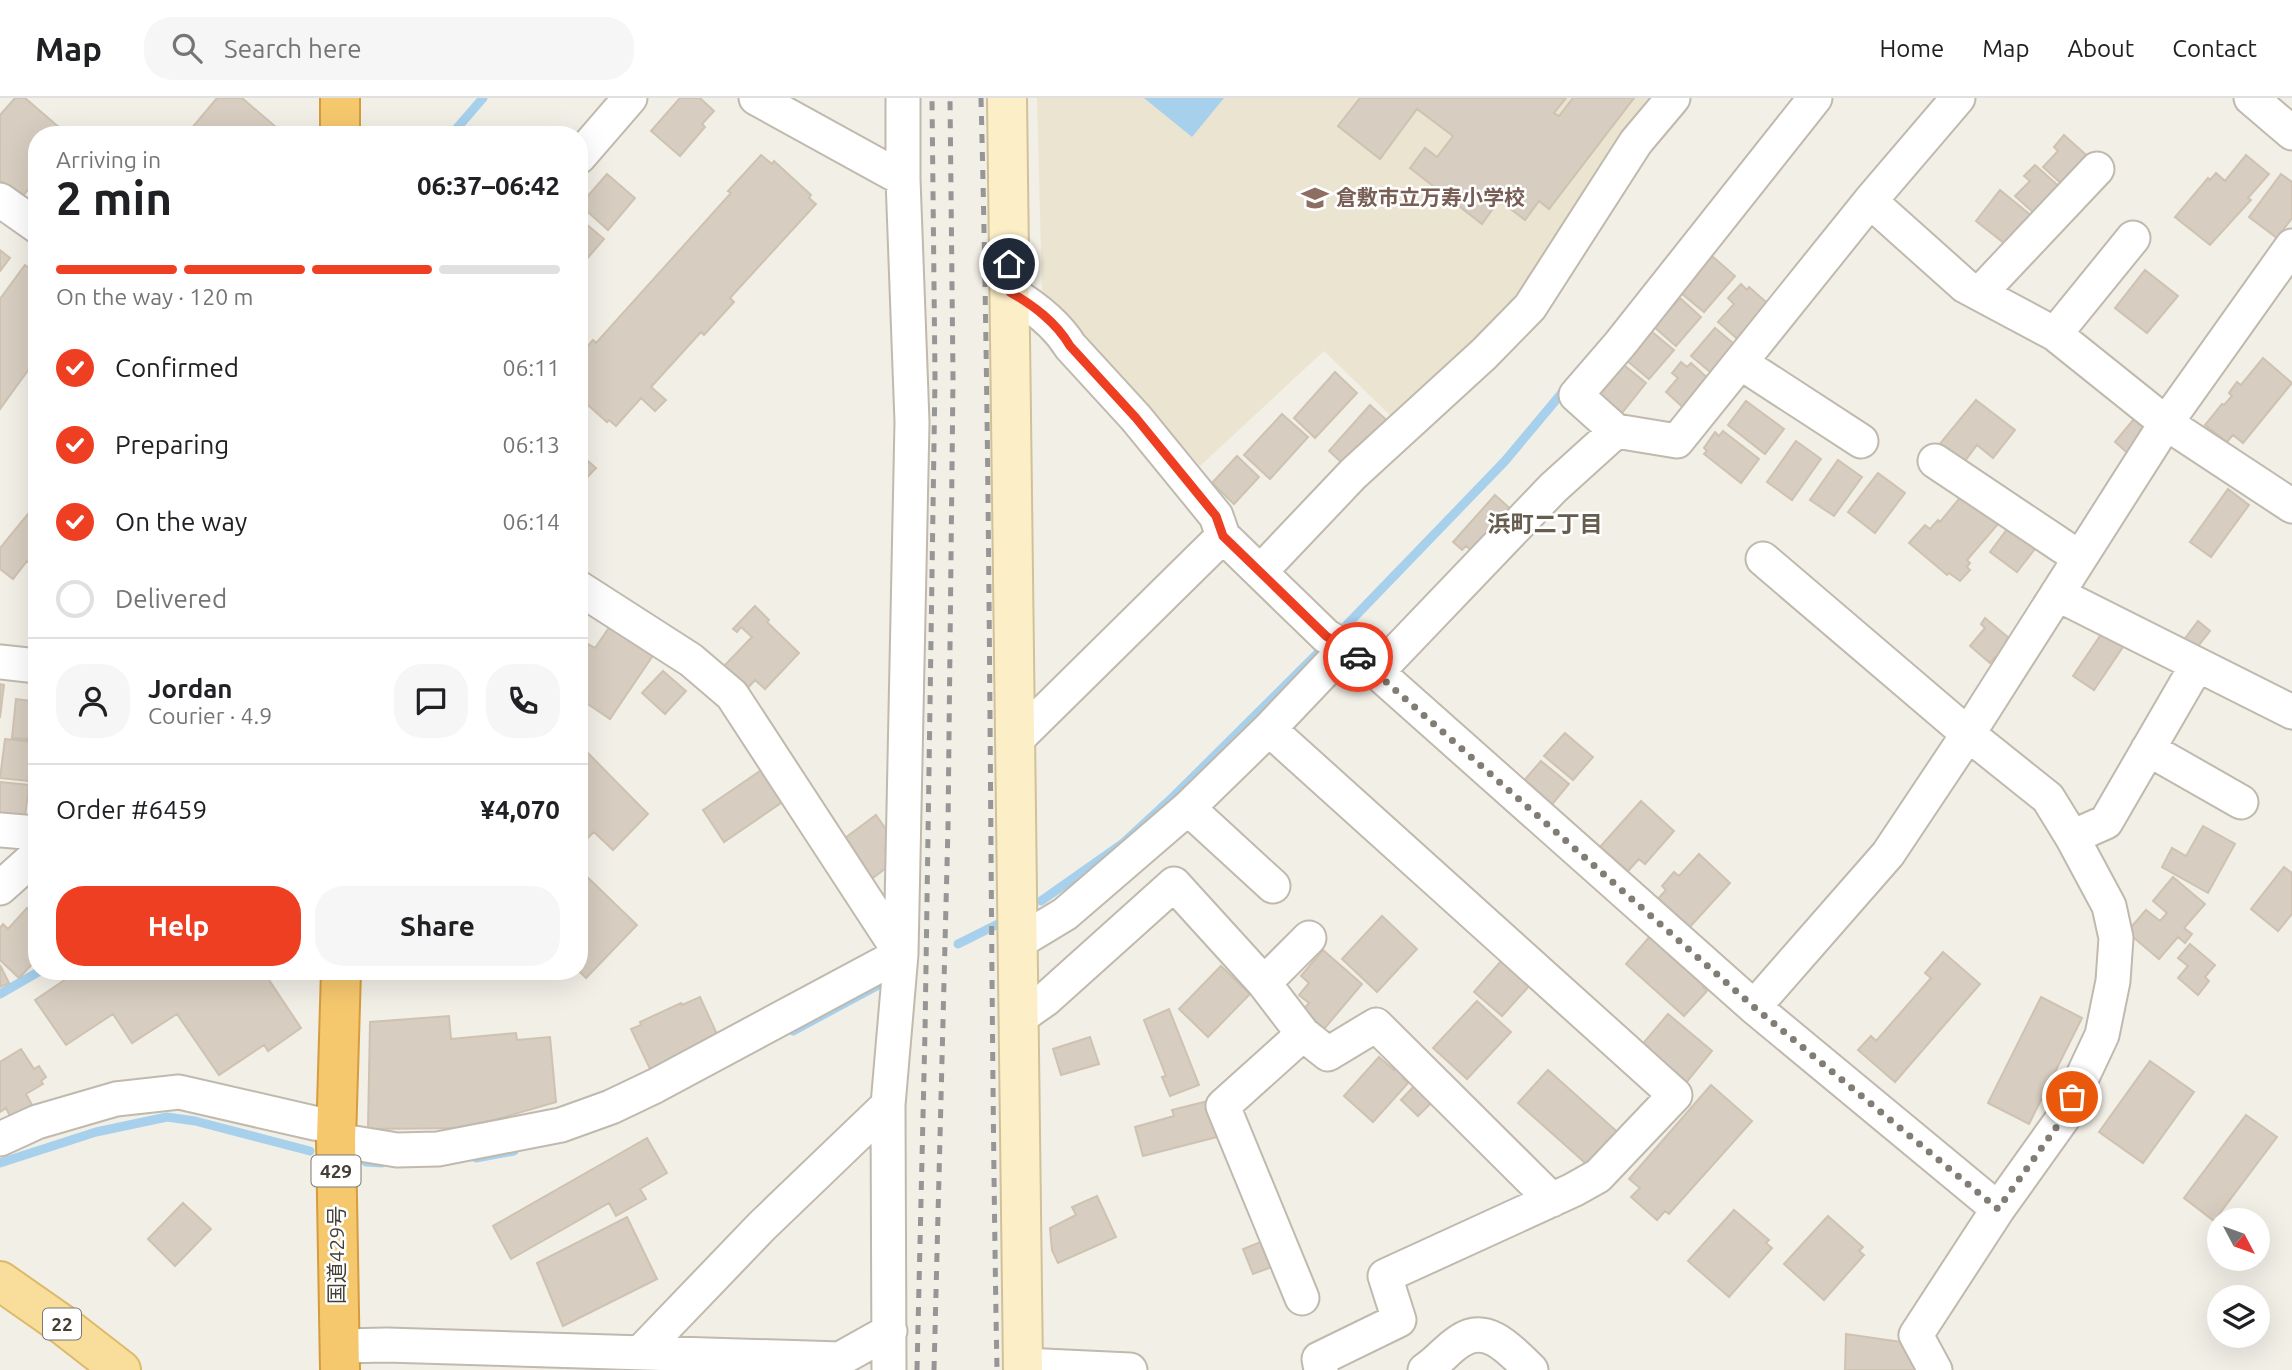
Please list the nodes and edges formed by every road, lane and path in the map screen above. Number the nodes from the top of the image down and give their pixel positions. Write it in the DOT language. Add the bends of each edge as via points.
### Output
graph roads {
  1 [pos="340,98"];
  2 [pos="630,98"];
  3 [pos="757,98"];
  4 [pos="903,98"];
  5 [pos="1007,98"];
  6 [pos="1673,98"];
  7 [pos="1815,98"];
  8 [pos="1958,98"];
  9 [pos="2251,98"];
  10 [pos="340,126"];
  11 [pos="2292,133"];
  12 [pos="588,147"];
  13 [pos="2097,169"];
  14 [pos="903,179"];
  15 [pos="0,200"];
  16 [pos="1870,201"];
  17 [pos="28,220"];
  18 [pos="2133,238"];
  19 [pos="2292,246"];
  20 [pos="1010,292"];
  21 [pos="1981,292"];
  22 [pos="2055,334"];
  23 [pos="1741,363"];
  24 [pos="2166,423"];
  25 [pos="1616,431"];
  26 [pos="1861,441"];
  27 [pos="1935,461"];
  28 [pos="2292,506"];
  29 [pos="1223,536"];
  30 [pos="2080,558"];
  31 [pos="1763,559"];
  32 [pos="1259,572"];
  33 [pos="588,594"];
  34 [pos="2057,594"];
  35 [pos="1337,643"];
  36 [pos="0,662"];
  37 [pos="28,665"];
  38 [pos="2197,665"];
  39 [pos="1377,672"];
  40 [pos="2292,712"];
  41 [pos="1269,729"];
  42 [pos="1968,734"];
  43 [pos="1016,741"];
  44 [pos="2148,749"];
  45 [pos="2241,803"];
  46 [pos="1188,808"];
  47 [pos="0,830"];
  48 [pos="28,832"];
  49 [pos="2072,837"];
  50 [pos="28,863"];
  51 [pos="1273,886"];
  52 [pos="0,888"];
  53 [pos="1309,938"];
  54 [pos="1017,943"];
  55 [pos="901,954"];
  56 [pos="341,980"];
  57 [pos="1264,983"];
  58 [pos="1754,1007"];
  59 [pos="1018,1018"];
  60 [pos="1303,1034"];
  61 [pos="888,1105"];
  62 [pos="336,1133"];
  63 [pos="0,1139"];
  64 [pos="1552,1200"];
  65 [pos="1998,1209"];
  66 [pos="0,1281"];
  67 [pos="1302,1298"];
  68 [pos="640,1353"];
  69 [pos="889,1354"];
  70 [pos="1509,1356"];
  71 [pos="339,1358"];
  72 [pos="1023,1368"];
  73 [pos="121,1370"];
  74 [pos="1130,1370"];
  75 [pos="1321,1370"];
  76 [pos="1425,1370"];
  77 [pos="1531,1370"];
  78 [pos="1935,1370"];
  1 -- 10 [label="highway"];
  2 -- 12 [label="street"];
  3 -- 14 [label="street"];
  4 -- 14 [label="street"];
  5 -- 20 [label="street"];
  6 -- 32 [label="street" via="1636,142 1530,307 1353,474"];
  7 -- 25 [label="street" via="1576,395"];
  8 -- 16 [label="street"];
  9 -- 11 [label="street"];
  13 -- 21 [label="street"];
  14 -- 55 [label="street" via="912,422"];
  15 -- 17 [label="street"];
  16 -- 21 [label="street" via="1965,286"];
  16 -- 23 [label="street"];
  18 -- 22 [label="street"];
  19 -- 24 [label="street"];
  20 -- 29 [label="street" via="1062,333 1216,516"];
  20 -- 43 [label="street"];
  21 -- 22 [label="street"];
  22 -- 24 [label="street"];
  23 -- 25 [label="street" via="1677,442"];
  23 -- 26 [label="street"];
  24 -- 28 [label="street"];
  24 -- 30 [label="street"];
  25 -- 39 [label="street" via="1553,488"];
  27 -- 30 [label="street"];
  29 -- 32 [label="street"];
  29 -- 43 [label="street"];
  30 -- 34 [label="street"];
  31 -- 42 [label="street"];
  32 -- 35 [label="street"];
  33 -- 55 [label="street" via="691,660 732,695"];
  34 -- 38 [label="street"];
  34 -- 42 [label="street"];
  35 -- 39 [label="street"];
  35 -- 41 [label="street"];
  36 -- 37 [label="street"];
  38 -- 40 [label="street"];
  38 -- 44 [label="street"];
  39 -- 58 [label="street"];
  41 -- 46 [label="street"];
  41 -- 64 [label="street" via="1675,1096 1598,1176"];
  42 -- 49 [label="street" via="2048,798"];
  42 -- 58 [label="street" via="1888,854"];
  43 -- 54 [label="street"];
  44 -- 45 [label="street"];
  44 -- 49 [label="street" via="2106,822"];
  46 -- 51 [label="street"];
  46 -- 54 [label="street" via="1065,914"];
  47 -- 48 [label="street"];
  49 -- 65 [label="street" via="2109,906 2116,938 2110,995 2102,1035 2063,1118"];
  50 -- 52 [label="street"];
  53 -- 57 [label="street"];
  54 -- 59 [label="street"];
  55 -- 61 [label="street"];
  55 -- 62 [label="street" via="655,1086 561,1125 438,1149 397,1150"];
  56 -- 62 [label="highway, 国道429号 / 429"];
  57 -- 59 [label="street" via="1174,884 1046,999"];
  57 -- 60 [label="street"];
  58 -- 65 [label="street"];
  59 -- 72 [label="street"];
  60 -- 64 [label="street" via="1328,1054 1376,1025"];
  60 -- 67 [label="street" via="1223,1106"];
  61 -- 68 [label="street" via="762,1226"];
  61 -- 69 [label="street"];
  62 -- 63 [label="street" via="314,1123 178,1092 116,1099 37,1122"];
  62 -- 71 [label="highway, 国道429号 / 429"];
  64 -- 75 [label="street" via="1385,1276 1399,1320 1319,1359"];
  65 -- 78 [label="street" via="1916,1335"];
  66 -- 73 [label="main road, 22"];
  68 -- 69 [label="street" via="840,1359"];
  68 -- 71 [label="street" via="387,1345"];
  70 -- 76 [label="street" via="1482,1334 1462,1339"];
  70 -- 77 [label="street"];
  72 -- 74 [label="street"];
}
